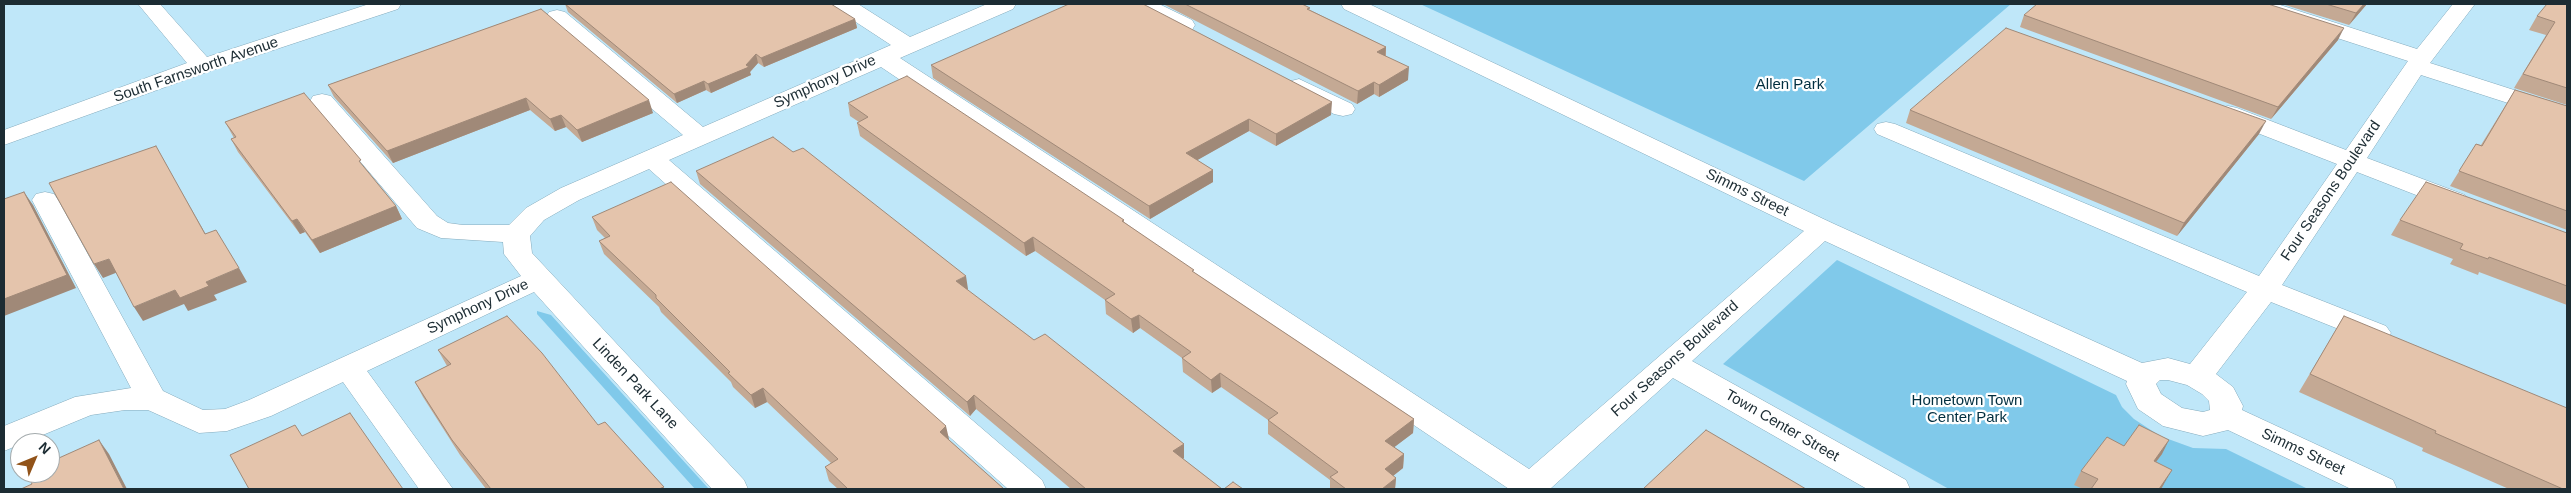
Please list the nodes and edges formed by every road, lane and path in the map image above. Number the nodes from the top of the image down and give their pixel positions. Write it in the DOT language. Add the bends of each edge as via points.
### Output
graph roads {
  1 [pos="149,4"];
  2 [pos="390,4"];
  3 [pos="844,4"];
  4 [pos="1005,4"];
  5 [pos="1143,4"];
  6 [pos="1352,4"];
  7 [pos="2256,4"];
  8 [pos="2464,4"];
  9 [pos="556,17"];
  10 [pos="1204,36"];
  11 [pos="908,46"];
  12 [pos="882,57"];
  13 [pos="2420,62"];
  14 [pos="202,66"];
  15 [pos="1282,77"];
  16 [pos="322,101"];
  17 [pos="2211,106"];
  18 [pos="1343,110"];
  19 [pos="2567,115"];
  20 [pos="1886,128"];
  21 [pos="700,137"];
  22 [pos="4,138"];
  23 [pos="652,158"];
  24 [pos="2352,160"];
  25 [pos="45,200"];
  26 [pos="2474,208"];
  27 [pos="1822,229"];
  28 [pos="516,234"];
  29 [pos="538,279"];
  30 [pos="2264,288"];
  31 [pos="2399,343"];
  32 [pos="1670,362"];
  33 [pos="350,368"];
  34 [pos="2144,376"];
  35 [pos="2197,377"];
  36 [pos="152,399"];
  37 [pos="2225,415"];
  38 [pos="4,439"];
  39 [pos="437,489"];
  40 [pos="732,489"];
  41 [pos="1030,489"];
  42 [pos="1531,489"];
  43 [pos="1894,489"];
  44 [pos="2381,489"];
  1 -- 14 [label="street"];
  2 -- 14 [label="street, South Farnsworth Avenue"];
  3 -- 11 [label="street"];
  4 -- 11 [label="street, Symphony Drive"];
  5 -- 10 [label="street"];
  6 -- 27 [label="street, Simms Street"];
  7 -- 13 [label="street"];
  8 -- 13 [label="street, Four Seasons Boulevard"];
  9 -- 21 [label="street"];
  11 -- 12 [label="street, Symphony Drive"];
  12 -- 21 [label="street, Symphony Drive"];
  12 -- 42 [label="street"];
  13 -- 19 [label="street"];
  13 -- 24 [label="street, Four Seasons Boulevard"];
  14 -- 22 [label="street, South Farnsworth Avenue"];
  15 -- 18 [label="street"];
  16 -- 28 [label="street" via="427,222 441,230"];
  17 -- 24 [label="street"];
  20 -- 30 [label="street"];
  21 -- 23 [label="street, Symphony Drive"];
  23 -- 28 [label="street, Symphony Drive" via="570,194 535,214"];
  23 -- 41 [label="street"];
  24 -- 26 [label="street"];
  24 -- 30 [label="street, Four Seasons Boulevard"];
  25 -- 36 [label="street"];
  27 -- 32 [label="street, Four Seasons Boulevard"];
  27 -- 34 [label="street, Simms Street"];
  28 -- 29 [label="street, Symphony Drive" via="518,254"];
  29 -- 33 [label="street, Symphony Drive"];
  29 -- 40 [label="street, Linden Park Lane"];
  30 -- 31 [label="street"];
  30 -- 35 [label="street, Four Seasons Boulevard"];
  32 -- 42 [label="street, Four Seasons Boulevard"];
  32 -- 43 [label="street, Town Center Street"];
  33 -- 36 [label="street, Symphony Drive" via="227,420 198,422"];
  33 -- 39 [label="street"];
  34 -- 35 [label="street" via="2153,370 2168,369"];
  34 -- 37 [label="street" via="2141,384 2149,401 2174,418 2203,424 2218,421"];
  35 -- 37 [label="street" via="2222,395 2227,406"];
  36 -- 38 [label="street, Symphony Drive" via="86,404"];
  37 -- 44 [label="street, Simms Street"];
}
